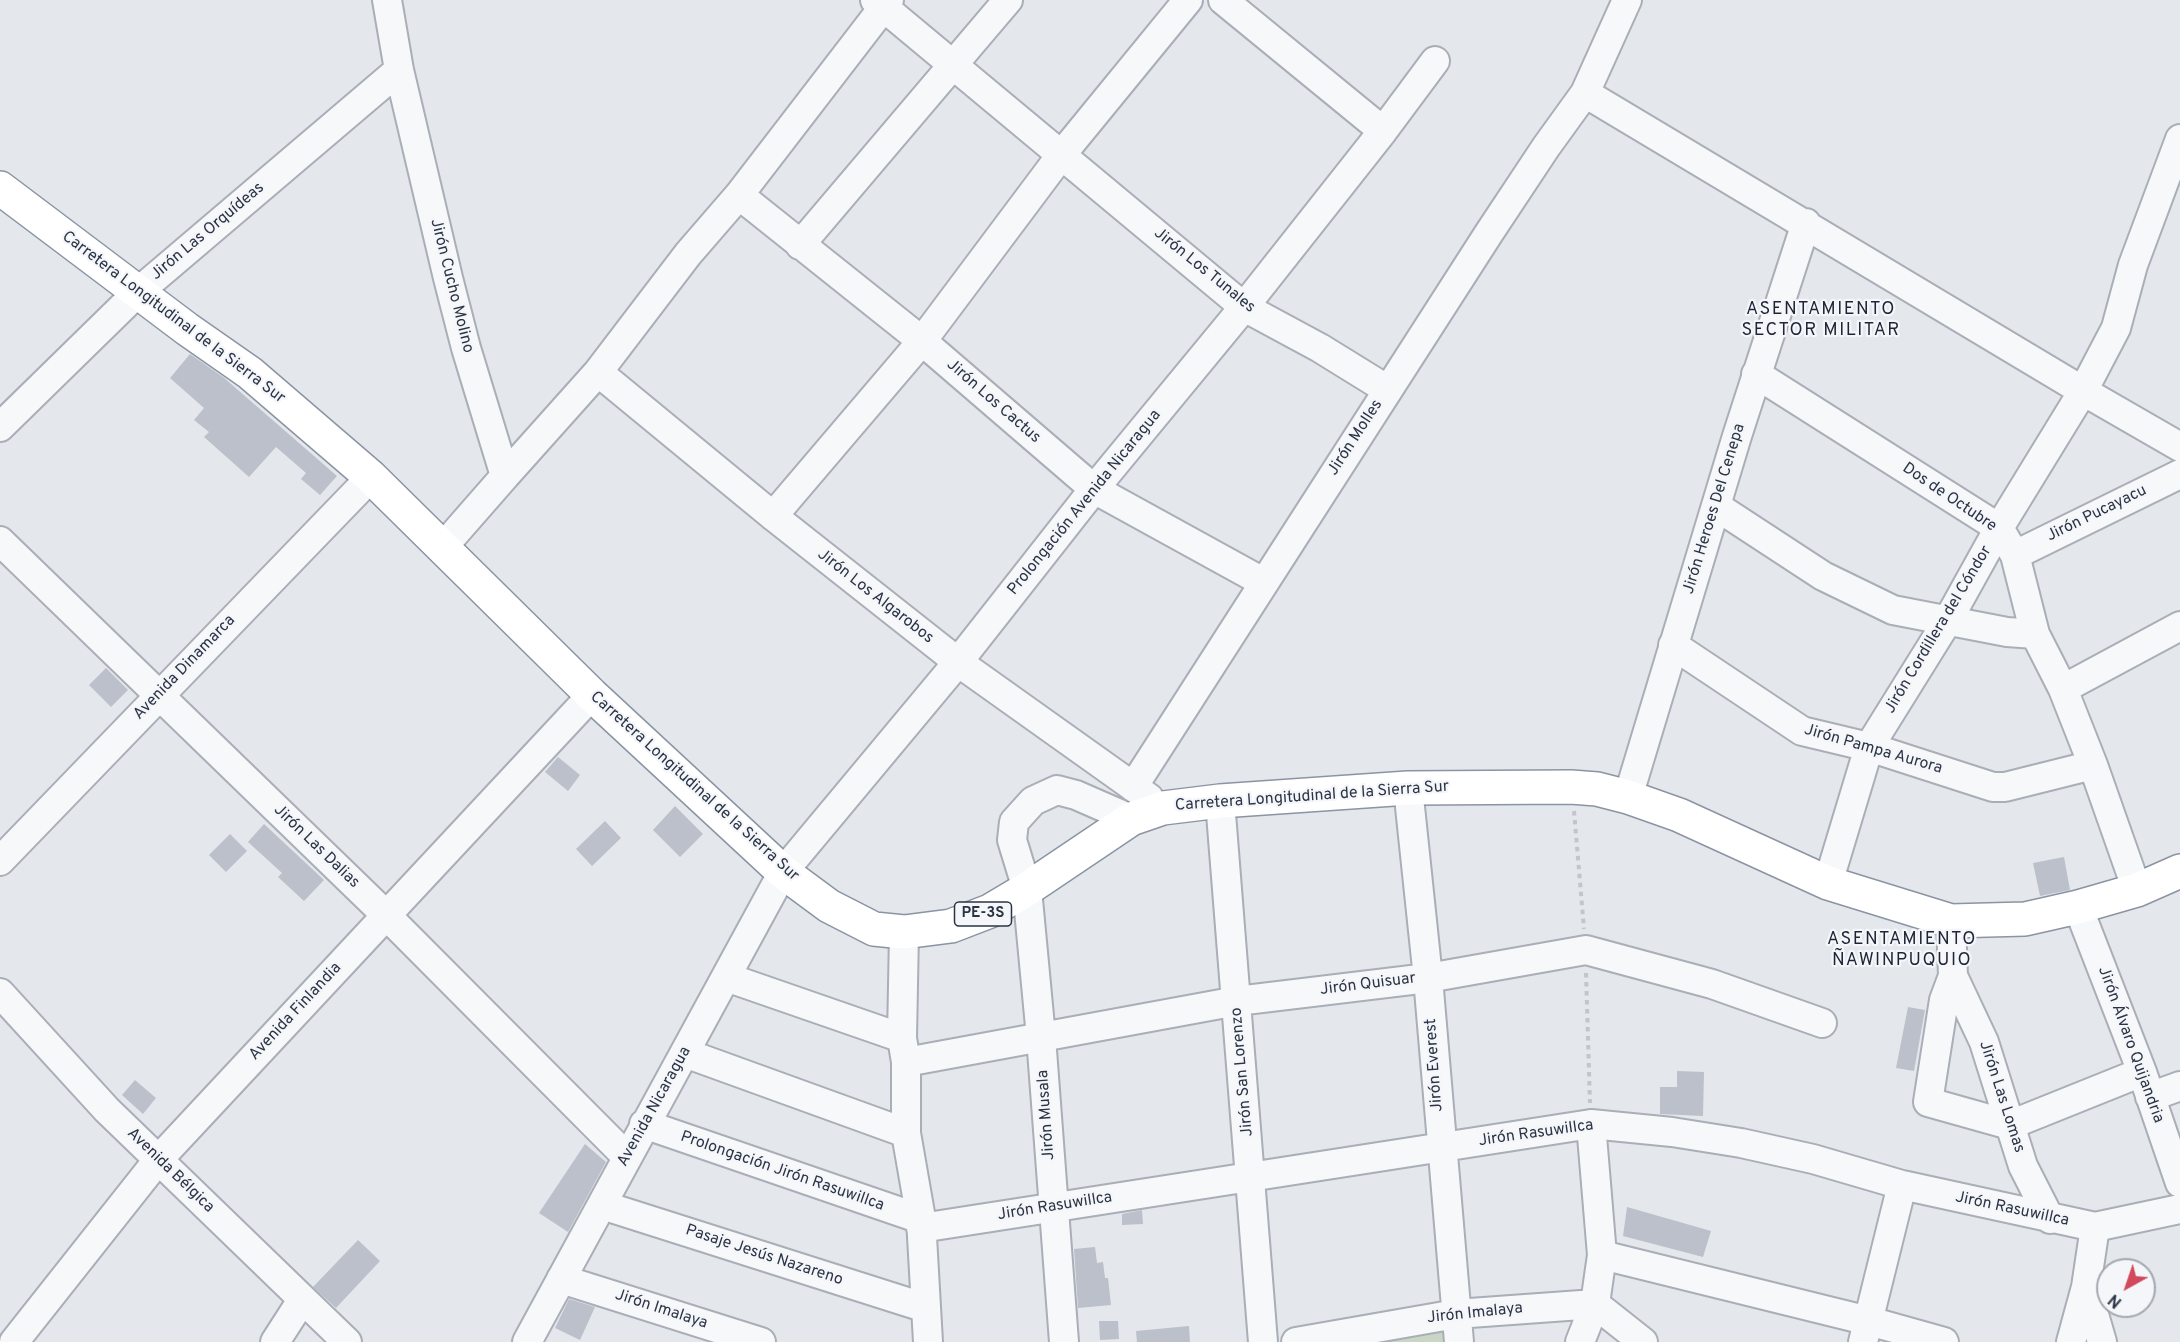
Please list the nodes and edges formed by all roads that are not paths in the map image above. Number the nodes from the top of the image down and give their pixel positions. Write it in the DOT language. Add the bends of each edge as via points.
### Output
graph roads {
  1 [pos="387,0"];
  2 [pos="1008,0"];
  3 [pos="1188,0"];
  4 [pos="1223,0"];
  5 [pos="1627,0"];
  6 [pos="882,2"];
  7 [pos="1435,61"];
  8 [pos="952,64"];
  9 [pos="399,70"];
  10 [pos="1585,93"];
  11 [pos="1383,131"];
  12 [pos="2180,139"];
  13 [pos="1062,154"];
  14 [pos="0,188"];
  15 [pos="739,195"];
  16 [pos="1806,223"];
  17 [pos="800,245"];
  18 [pos="138,292"];
  19 [pos="1244,307"];
  20 [pos="922,341"];
  21 [pos="598,372"];
  22 [pos="1756,374"];
  23 [pos="1388,390"];
  24 [pos="2083,391"];
  25 [pos="0,427"];
  26 [pos="2180,447"];
  27 [pos="2180,474"];
  28 [pos="505,476"];
  29 [pos="371,477"];
  30 [pos="1094,489"];
  31 [pos="1716,506"];
  32 [pos="773,516"];
  33 [pos="1999,528"];
  34 [pos="0,541"];
  35 [pos="442,548"];
  36 [pos="2015,555"];
  37 [pos="1263,582"];
  38 [pos="1948,620"];
  39 [pos="2180,626"];
  40 [pos="2035,634"];
  41 [pos="1673,645"];
  42 [pos="958,662"];
  43 [pos="2063,689"];
  44 [pos="159,694"];
  45 [pos="592,696"];
  46 [pos="1869,747"];
  47 [pos="2093,765"];
  48 [pos="1133,787"];
  49 [pos="1408,788"];
  50 [pos="1628,797"];
  51 [pos="1220,801"];
  52 [pos="1163,808"];
  53 [pos="1131,819"];
  54 [pos="0,861"];
  55 [pos="2180,871"];
  56 [pos="783,872"];
  57 [pos="1828,883"];
  58 [pos="1027,889"];
  59 [pos="2137,890"];
  60 [pos="2078,907"];
  61 [pos="386,915"];
  62 [pos="1951,921"];
  63 [pos="904,932"];
  64 [pos="1953,975"];
  65 [pos="726,977"];
  66 [pos="1428,978"];
  67 [pos="0,993"];
  68 [pos="1237,1000"];
  69 [pos="1822,1023"];
  70 [pos="1041,1036"];
  71 [pos="904,1050"];
  72 [pos="685,1053"];
  73 [pos="2146,1084"];
  74 [pos="2180,1086"];
  75 [pos="644,1124"];
  76 [pos="1591,1124"];
  77 [pos="2010,1125"];
  78 [pos="906,1133"];
  79 [pos="1442,1148"];
  80 [pos="627,1157"];
  81 [pos="158,1160"];
  82 [pos="1251,1176"];
  83 [pos="2180,1183"];
  84 [pos="1902,1185"];
  85 [pos="602,1205"];
  86 [pos="1053,1207"];
  87 [pos="2180,1209"];
  88 [pos="2050,1219"];
  89 [pos="921,1224"];
  90 [pos="2095,1227"];
  91 [pos="1602,1254"];
  92 [pos="561,1279"];
  93 [pos="2086,1287"];
  94 [pos="302,1300"];
  95 [pos="1595,1304"];
  96 [pos="926,1308"];
  97 [pos="1456,1314"];
  98 [pos="1866,1331"];
  99 [pos="14,1342"];
  100 [pos="275,1342"];
  101 [pos="347,1342"];
  102 [pos="527,1342"];
  103 [pos="761,1342"];
  104 [pos="928,1342"];
  105 [pos="1064,1342"];
  106 [pos="1263,1342"];
  107 [pos="1296,1342"];
  108 [pos="1459,1342"];
  109 [pos="1580,1342"];
  110 [pos="1643,1342"];
  111 [pos="1944,1342"];
  112 [pos="2071,1342"];
  113 [pos="2102,1342"];
  1 -- 9 [label="street, Jirón Cucho Molino"];
  2 -- 8 [label="street"];
  3 -- 13 [label="street"];
  4 -- 11 [label="street"];
  5 -- 10 [label="street, Jirón Molles"];
  6 -- 8 [label="street, Jirón Los Tunales"];
  6 -- 15 [label="street"];
  7 -- 11 [label="street, Prolongación Avenida Nicaragua"];
  8 -- 13 [label="street, Jirón Los Tunales"];
  8 -- 17 [label="street"];
  9 -- 18 [label="street, Jirón Las Orquídeas"];
  9 -- 28 [label="street, Jirón Cucho Molino" via="466,348"];
  10 -- 16 [label="street"];
  10 -- 23 [label="street, Jirón Molles"];
  11 -- 19 [label="street, Prolongación Avenida Nicaragua"];
  12 -- 24 [label="street, Jirón Cordillera del Cóndor" via="2133,265 2116,328"];
  13 -- 19 [label="street, Jirón Los Tunales"];
  13 -- 20 [label="street"];
  14 -- 18 [label="highway, Carretera Longitudinal de la Sierra Sur / PE-3S"];
  15 -- 17 [label="street, Jirón Los Cactus"];
  15 -- 21 [label="street" via="688,254"];
  16 -- 22 [label="street, Jirón Heroes Del Cenepa"];
  16 -- 24 [label="street"];
  17 -- 20 [label="street, Jirón Los Cactus"];
  18 -- 25 [label="street, Jirón Las Orquídeas"];
  18 -- 29 [label="highway, Carretera Longitudinal de la Sierra Sur / PE-3S" via="250,373"];
  19 -- 23 [label="street, Jirón Los Tunales"];
  19 -- 30 [label="street, Prolongación Avenida Nicaragua"];
  20 -- 30 [label="street, Jirón Los Cactus"];
  20 -- 32 [label="street"];
  21 -- 28 [label="street"];
  21 -- 32 [label="street, Jirón Los Algarobos"];
  22 -- 31 [label="street, Jirón Heroes Del Cenepa"];
  22 -- 33 [label="street, Dos de Octubre"];
  23 -- 37 [label="street, Jirón Molles"];
  24 -- 26 [label="street"];
  24 -- 33 [label="street, Jirón Cordillera del Cóndor"];
  27 -- 36 [label="street, Jirón Pucayacu"];
  28 -- 35 [label="street"];
  29 -- 35 [label="highway, Carretera Longitudinal de la Sierra Sur / PE-3S"];
  29 -- 44 [label="street, Avenida Dinamarca"];
  30 -- 37 [label="street, Jirón Los Cactus"];
  30 -- 42 [label="street, Prolongación Avenida Nicaragua"];
  31 -- 38 [label="street" via="1822,576 1893,610"];
  31 -- 41 [label="street, Jirón Heroes Del Cenepa"];
  32 -- 42 [label="street, Jirón Los Algarobos"];
  33 -- 36 [label="street, Dos de Octubre"];
  33 -- 38 [label="street, Jirón Cordillera del Cóndor"];
  34 -- 44 [label="street, Jirón Las Dalias"];
  35 -- 45 [label="highway, Carretera Longitudinal de la Sierra Sur / PE-3S"];
  36 -- 40 [label="street, Dos de Octubre"];
  37 -- 48 [label="street, Jirón Molles"];
  38 -- 40 [label="street"];
  38 -- 46 [label="street, Jirón Cordillera del Cóndor"];
  39 -- 43 [label="street"];
  40 -- 43 [label="street, Dos de Octubre"];
  41 -- 46 [label="street, Jirón Pampa Aurora" via="1802,731"];
  41 -- 50 [label="street, Jirón Heroes Del Cenepa"];
  42 -- 48 [label="street, Jirón Los Algarobos"];
  42 -- 56 [label="street, Prolongación Avenida Nicaragua"];
  43 -- 47 [label="street, Dos de Octubre"];
  44 -- 54 [label="street, Avenida Dinamarca"];
  44 -- 61 [label="street, Jirón Las Dalias"];
  45 -- 56 [label="highway, Carretera Longitudinal de la Sierra Sur / PE-3S"];
  45 -- 61 [label="street, Avenida Finlandia"];
  46 -- 47 [label="street, Jirón Pampa Aurora" via="1993,787"];
  46 -- 57 [label="street, Jirón Cordillera del Cóndor"];
  47 -- 59 [label="street, Dos de Octubre"];
  48 -- 52 [label="street, Jirón Los Algarobos"];
  49 -- 50 [label="highway, Carretera Longitudinal de la Sierra Sur / PE-3S" via="1571,787"];
  49 -- 51 [label="highway, Carretera Longitudinal de la Sierra Sur / PE-3S"];
  49 -- 66 [label="street, Jirón Everest"];
  50 -- 57 [label="highway, Carretera Longitudinal de la Sierra Sur / PE-3S"];
  51 -- 52 [label="highway, Carretera Longitudinal de la Sierra Sur / PE-3S"];
  51 -- 68 [label="street, Jirón San Lorenzo"];
  52 -- 53 [label="highway, Carretera Longitudinal de la Sierra Sur / PE-3S"];
  53 -- 58 [label="highway, Carretera Longitudinal de la Sierra Sur / PE-3S"];
  53 -- 58 [label="street, Jirón Musala" via="1057,790 1033,801 1014,822 1012,840"];
  55 -- 59 [label="highway, Carretera Longitudinal de la Sierra Sur / PE-3S"];
  56 -- 63 [label="highway, Carretera Longitudinal de la Sierra Sur / PE-3S" via="829,906 874,929"];
  56 -- 65 [label="street, Avenida Nicaragua"];
  57 -- 62 [label="highway, Carretera Longitudinal de la Sierra Sur / PE-3S"];
  58 -- 63 [label="highway, Carretera Longitudinal de la Sierra Sur / PE-3S" via="990,911 951,926"];
  58 -- 70 [label="street, Jirón Musala"];
  59 -- 60 [label="highway, Carretera Longitudinal de la Sierra Sur / PE-3S"];
  60 -- 62 [label="highway, Carretera Longitudinal de la Sierra Sur / PE-3S" via="2025,919"];
  60 -- 73 [label="street, Jirón Álvaro Quijandria"];
  61 -- 80 [label="street, Jirón Las Dalias"];
  61 -- 81 [label="street, Avenida Finlandia"];
  62 -- 64 [label="street"];
  63 -- 71 [label="street"];
  64 -- 77 [label="street, Jirón Las Lomas" via="1984,1042"];
  64 -- 77 [label="street" via="1944,1000 1928,1102"];
  65 -- 71 [label="street"];
  65 -- 72 [label="street, Avenida Nicaragua"];
  66 -- 68 [label="street, Jirón Quisuar"];
  66 -- 69 [label="street, Jirón Quisuar" via="1586,950 1712,984"];
  66 -- 79 [label="street, Jirón Everest"];
  67 -- 81 [label="street, Avenida Bélgica"];
  68 -- 70 [label="street, Jirón Quisuar"];
  68 -- 82 [label="street, Jirón San Lorenzo"];
  70 -- 71 [label="street, Jirón Quisuar"];
  70 -- 86 [label="street, Jirón Musala"];
  71 -- 78 [label="street"];
  72 -- 75 [label="street, Avenida Nicaragua"];
  72 -- 78 [label="street"];
  73 -- 74 [label="street"];
  73 -- 77 [label="street"];
  73 -- 83 [label="street, Jirón Álvaro Quijandria"];
  75 -- 80 [label="street, Avenida Nicaragua"];
  75 -- 89 [label="street, Prolongación Jirón Rasuwillca"];
  76 -- 79 [label="street, Jirón Rasuwillca"];
  76 -- 84 [label="street, Jirón Rasuwillca" via="1741,1143"];
  76 -- 91 [label="street"];
  77 -- 88 [label="street, Jirón Las Lomas" via="2023,1166"];
  78 -- 89 [label="street"];
  79 -- 82 [label="street, Jirón Rasuwillca"];
  79 -- 97 [label="street, Jirón Everest"];
  80 -- 85 [label="street, Avenida Nicaragua"];
  81 -- 94 [label="street, Avenida Bélgica"];
  81 -- 99 [label="street, Avenida Finlandia"];
  82 -- 86 [label="street, Jirón Rasuwillca"];
  82 -- 106 [label="street, Jirón San Lorenzo"];
  84 -- 88 [label="street, Jirón Rasuwillca"];
  84 -- 98 [label="street"];
  85 -- 92 [label="street, Avenida Nicaragua"];
  85 -- 96 [label="street, Pasaje Jesús Nazareno"];
  86 -- 89 [label="street, Jirón Rasuwillca"];
  86 -- 105 [label="street, Jirón Musala"];
  87 -- 90 [label="street, Jirón Rasuwillca"];
  88 -- 90 [label="street, Jirón Rasuwillca"];
  89 -- 96 [label="street"];
  90 -- 93 [label="street"];
  91 -- 95 [label="street"];
  91 -- 98 [label="street"];
  92 -- 102 [label="street, Avenida Nicaragua"];
  92 -- 103 [label="street, Jirón Imalaya"];
  93 -- 112 [label="street"];
  93 -- 113 [label="street"];
  94 -- 100 [label="street"];
  94 -- 101 [label="street, Avenida Bélgica"];
  95 -- 97 [label="street, Jirón Imalaya"];
  95 -- 109 [label="street"];
  95 -- 110 [label="street"];
  96 -- 104 [label="street"];
  97 -- 107 [label="street, Jirón Imalaya"];
  97 -- 108 [label="street, Jirón Everest"];
  98 -- 111 [label="street"];
}
